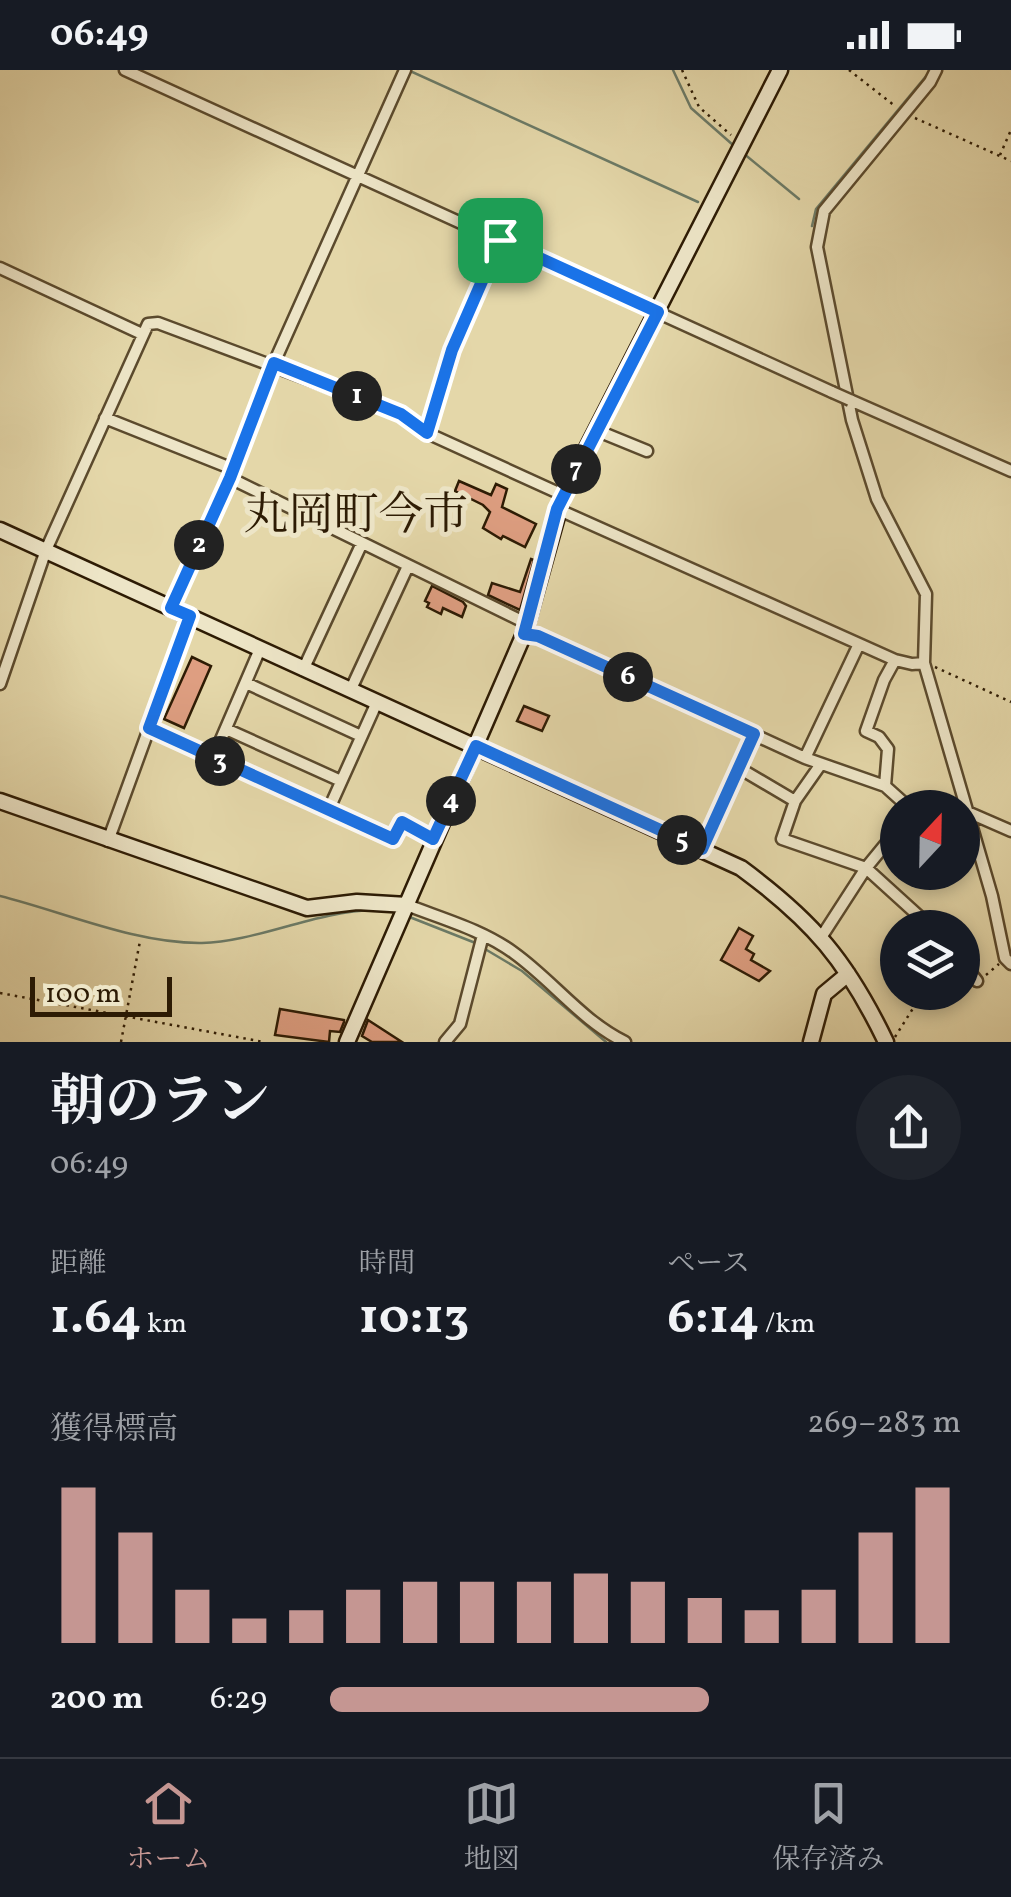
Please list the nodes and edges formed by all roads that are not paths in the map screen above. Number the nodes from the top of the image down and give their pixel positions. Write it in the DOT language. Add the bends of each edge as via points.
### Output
graph roads {
  1 [pos="125,70"];
  2 [pos="406,70"];
  3 [pos="780,70"];
  4 [pos="936,70"];
  5 [pos="357,176"];
  6 [pos="0,268"];
  7 [pos="658,312"];
  8 [pos="142,334"];
  9 [pos="274,363"];
  10 [pos="105,418"];
  11 [pos="598,431"];
  12 [pos="647,451"];
  13 [pos="1011,471"];
  14 [pos="232,474"];
  15 [pos="560,502"];
  16 [pos="0,530"];
  17 [pos="362,543"];
  18 [pos="46,550"];
  19 [pos="408,566"];
  20 [pos="171,608"];
  21 [pos="190,616"];
  22 [pos="526,629"];
  23 [pos="859,644"];
  24 [pos="260,648"];
  25 [pos="896,660"];
  26 [pos="918,663"];
  27 [pos="304,670"];
  28 [pos="246,683"];
  29 [pos="0,684"];
  30 [pos="350,690"];
  31 [pos="377,702"];
  32 [pos="149,728"];
  33 [pos="226,728"];
  34 [pos="754,734"];
  35 [pos="361,736"];
  36 [pos="476,746"];
  37 [pos="213,758"];
  38 [pos="804,758"];
  39 [pos="821,764"];
  40 [pos="739,768"];
  41 [pos="341,781"];
  42 [pos="885,786"];
  43 [pos="889,790"];
  44 [pos="959,790"];
  45 [pos="796,801"];
  46 [pos="0,802"];
  47 [pos="328,811"];
  48 [pos="980,817"];
  49 [pos="1011,831"];
  50 [pos="433,839"];
  51 [pos="108,841"];
  52 [pos="702,849"];
  53 [pos="880,851"];
  54 [pos="980,858"];
  55 [pos="866,868"];
  56 [pos="912,910"];
  57 [pos="404,911"];
  58 [pos="483,935"];
  59 [pos="822,936"];
  60 [pos="1008,961"];
  61 [pos="848,974"];
  62 [pos="811,1040"];
  63 [pos="347,1042"];
  64 [pos="445,1042"];
  65 [pos="625,1042"];
  66 [pos="887,1042"];
  1 -- 5 [label="street"];
  2 -- 5 [label="street"];
  3 -- 7 [label="main road"];
  4 -- 26 [label="street" via="824,210 817,247 852,420 877,500 926,594"];
  5 -- 7 [label="street"];
  5 -- 9 [label="street"];
  6 -- 8 [label="street"];
  7 -- 11 [label="main road"];
  7 -- 13 [label="street, bridge"];
  8 -- 9 [label="street" via="158,322"];
  8 -- 10 [label="street"];
  9 -- 14 [label="street"];
  9 -- 15 [label="street" via="401,414"];
  10 -- 14 [label="street"];
  10 -- 18 [label="street"];
  11 -- 12 [label="street"];
  11 -- 15 [label="main road"];
  14 -- 17 [label="street"];
  14 -- 20 [label="street"];
  15 -- 22 [label="main road"];
  15 -- 23 [label="street"];
  16 -- 18 [label="main road"];
  17 -- 19 [label="street"];
  17 -- 27 [label="street"];
  18 -- 20 [label="main road"];
  18 -- 29 [label="street"];
  19 -- 22 [label="street"];
  19 -- 30 [label="street"];
  20 -- 21 [label="main road"];
  21 -- 24 [label="main road"];
  21 -- 32 [label="street"];
  22 -- 34 [label="street"];
  22 -- 36 [label="main road"];
  23 -- 25 [label="street"];
  23 -- 38 [label="street"];
  24 -- 27 [label="main road"];
  24 -- 28 [label="street"];
  25 -- 26 [label="street"];
  25 -- 42 [label="street" via="866,731 888,749"];
  26 -- 44 [label="street"];
  27 -- 30 [label="main road"];
  28 -- 33 [label="street"];
  28 -- 35 [label="street"];
  30 -- 31 [label="main road"];
  31 -- 35 [label="street"];
  31 -- 36 [label="main road"];
  32 -- 37 [label="street"];
  32 -- 51 [label="street"];
  33 -- 37 [label="street"];
  33 -- 41 [label="street"];
  34 -- 38 [label="street"];
  34 -- 40 [label="street"];
  35 -- 41 [label="street"];
  36 -- 50 [label="main road"];
  36 -- 52 [label="main road"];
  37 -- 47 [label="street"];
  38 -- 39 [label="street"];
  39 -- 42 [label="street"];
  39 -- 45 [label="street"];
  40 -- 45 [label="street"];
  40 -- 52 [label="street"];
  41 -- 47 [label="street"];
  42 -- 43 [label="street"];
  45 -- 55 [label="street" via="782,839"];
  46 -- 51 [label="main road"];
  47 -- 50 [label="street" via="393,839 402,822"];
  48 -- 49 [label="street"];
  50 -- 57 [label="main road"];
  51 -- 57 [label="main road" via="307,908 358,902"];
  52 -- 59 [label="main road" via="741,868"];
  53 -- 55 [label="street"];
  54 -- 60 [label="street"];
  55 -- 56 [label="street"];
  55 -- 59 [label="street"];
  57 -- 58 [label="street"];
  57 -- 63 [label="main road"];
  58 -- 64 [label="street" via="460,1024"];
  58 -- 65 [label="street"];
  59 -- 61 [label="main road"];
  61 -- 62 [label="main road" via="824,994"];
  61 -- 66 [label="main road"];
}
